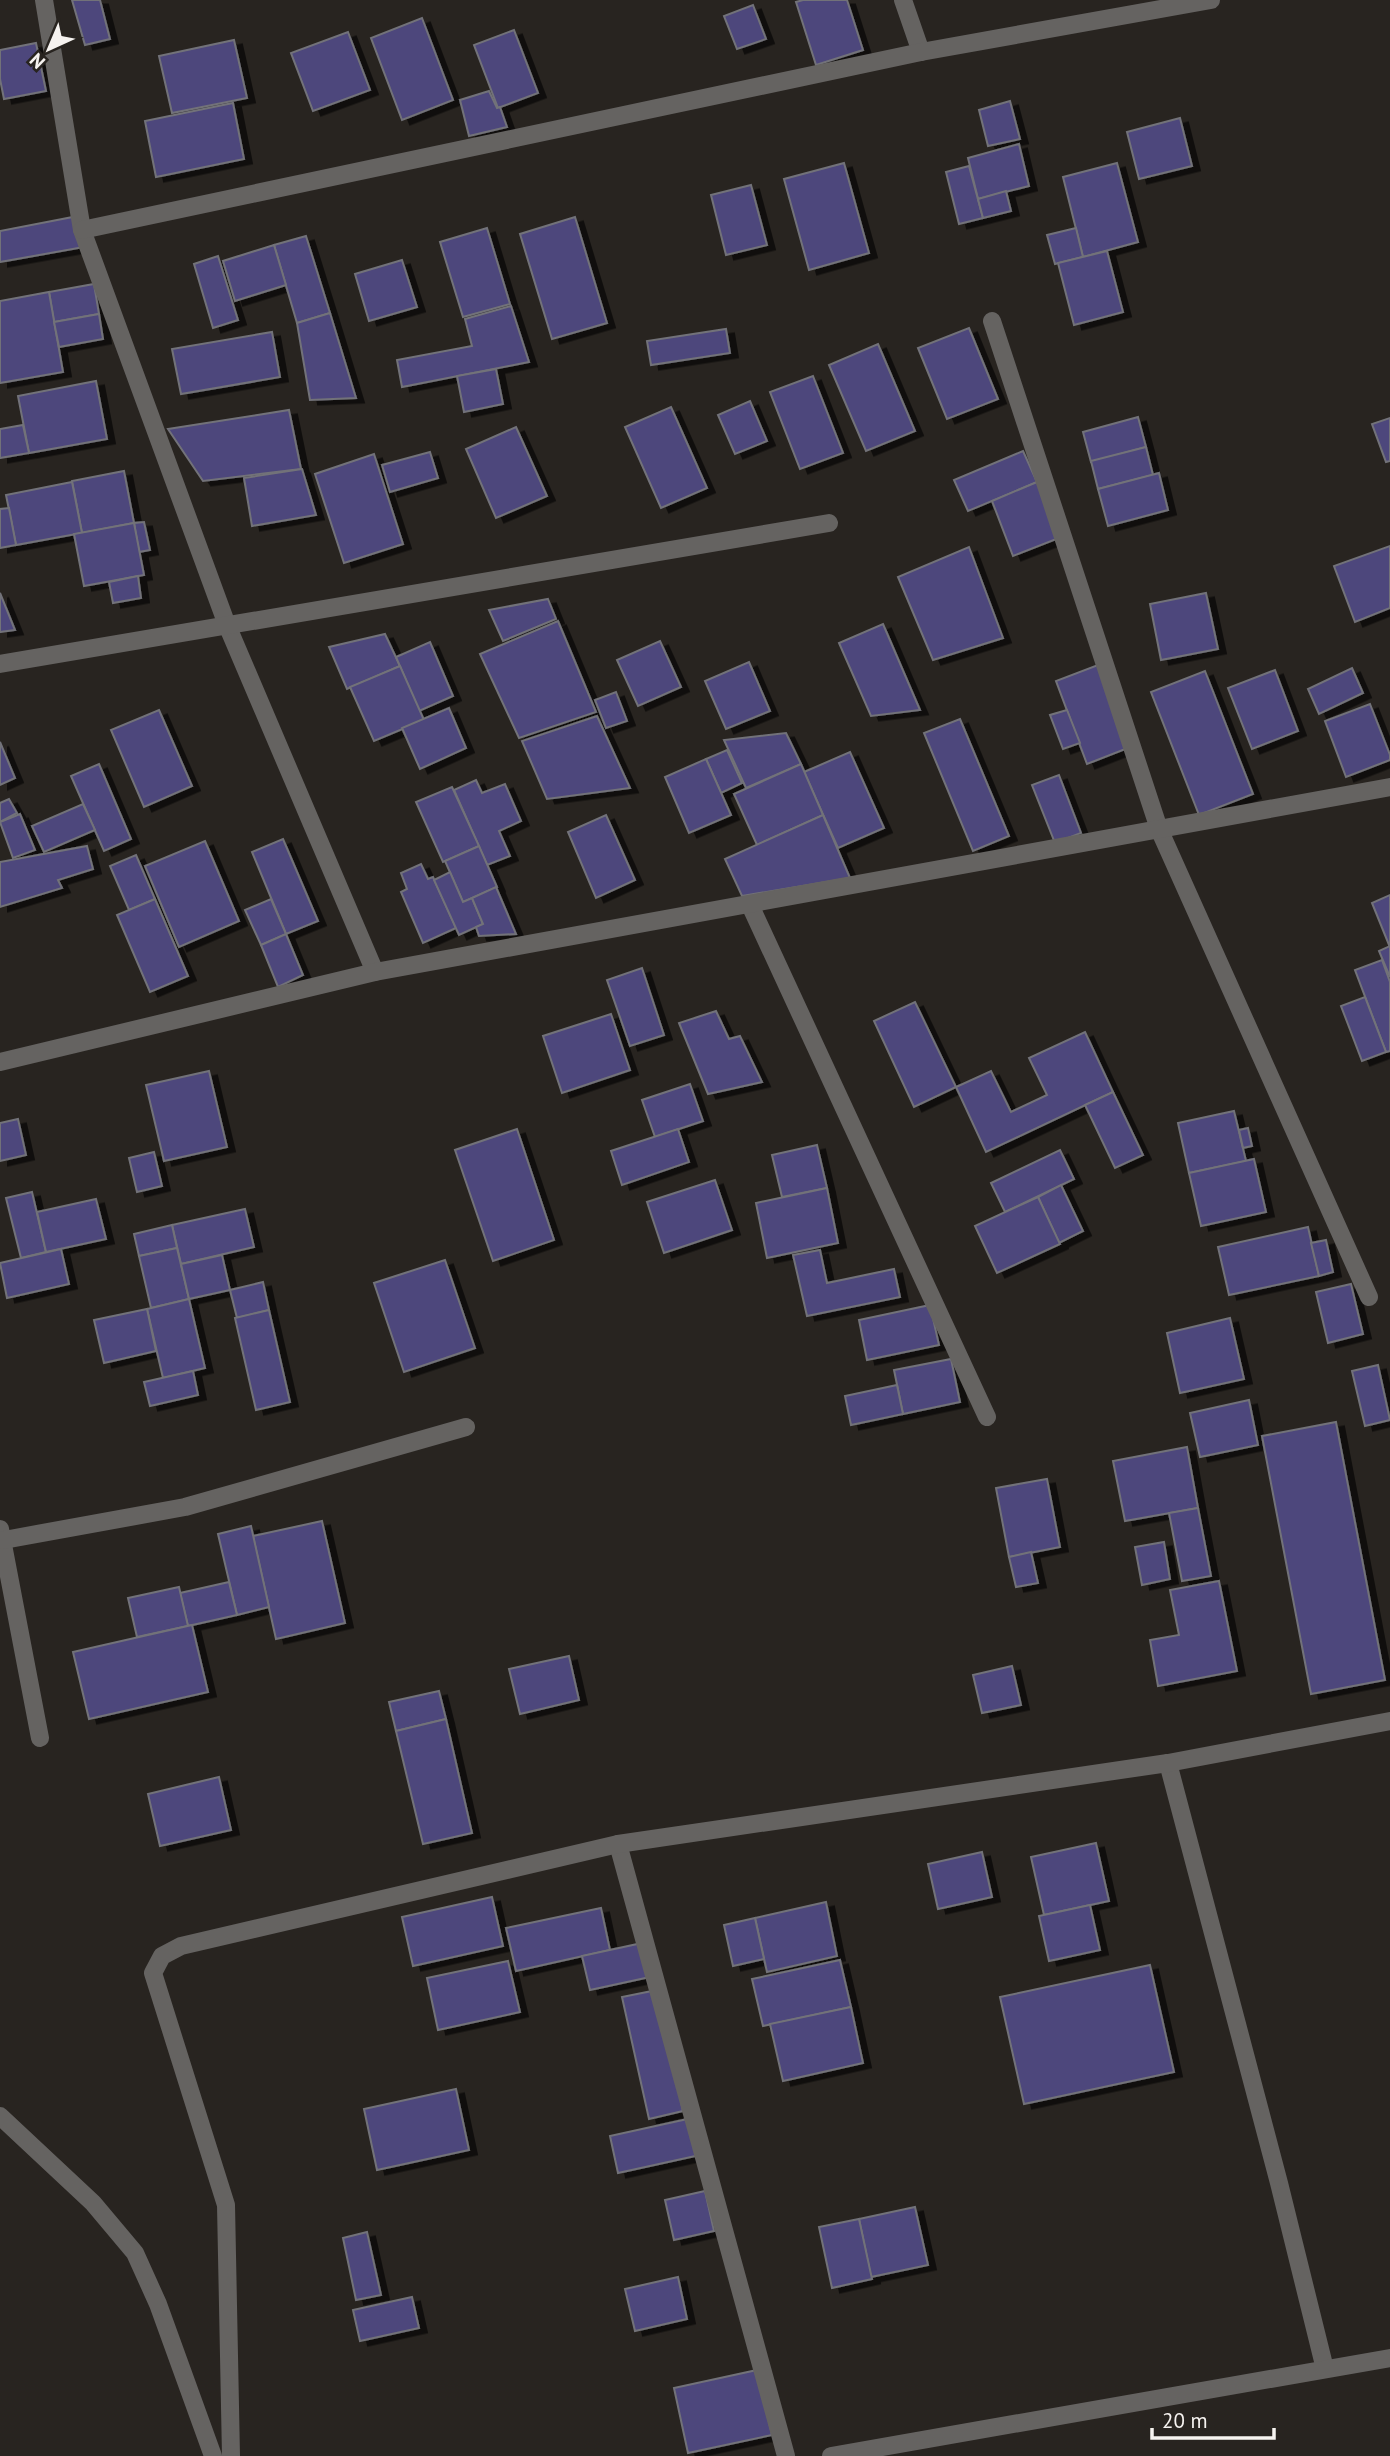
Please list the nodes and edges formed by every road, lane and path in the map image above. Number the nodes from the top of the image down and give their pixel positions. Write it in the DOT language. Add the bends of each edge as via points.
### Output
graph roads {
  1 [pos="44,0"];
  2 [pos="903,0"];
  3 [pos="1211,0"];
  4 [pos="921,52"];
  5 [pos="82,230"];
  6 [pos="992,321"];
  7 [pos="829,523"];
  8 [pos="227,625"];
  9 [pos="0,664"];
  10 [pos="1390,787"];
  11 [pos="1159,829"];
  12 [pos="750,905"];
  13 [pos="375,972"];
  14 [pos="0,1062"];
  15 [pos="1369,1297"];
  16 [pos="987,1417"];
  17 [pos="466,1427"];
  18 [pos="2,1534"];
  19 [pos="1390,1721"];
  20 [pos="40,1738"];
  21 [pos="1168,1763"];
  22 [pos="618,1844"];
  23 [pos="0,2116"];
  24 [pos="1390,2358"];
  25 [pos="1325,2369"];
  26 [pos="213,2456"];
  27 [pos="232,2456"];
  28 [pos="786,2456"];
  29 [pos="831,2456"];
  1 -- 5 [label="street"];
  2 -- 4 [label="street"];
  3 -- 4 [label="street"];
  4 -- 5 [label="street"];
  5 -- 8 [label="street"];
  6 -- 11 [label="street"];
  7 -- 8 [label="street"];
  8 -- 9 [label="street"];
  8 -- 13 [label="street"];
  10 -- 11 [label="street"];
  11 -- 12 [label="street"];
  11 -- 15 [label="street"];
  12 -- 13 [label="street"];
  12 -- 16 [label="street"];
  13 -- 14 [label="street"];
  17 -- 18 [label="street" via="186,1507"];
  18 -- 20 [label="street"];
  19 -- 21 [label="street"];
  21 -- 22 [label="street"];
  21 -- 25 [label="street"];
  22 -- 27 [label="street" via="181,1946 162,1956 153,1973 226,2205"];
  22 -- 28 [label="street"];
  23 -- 26 [label="street" via="93,2203 135,2253 159,2304"];
  24 -- 25 [label="street"];
  25 -- 29 [label="street"];
}
